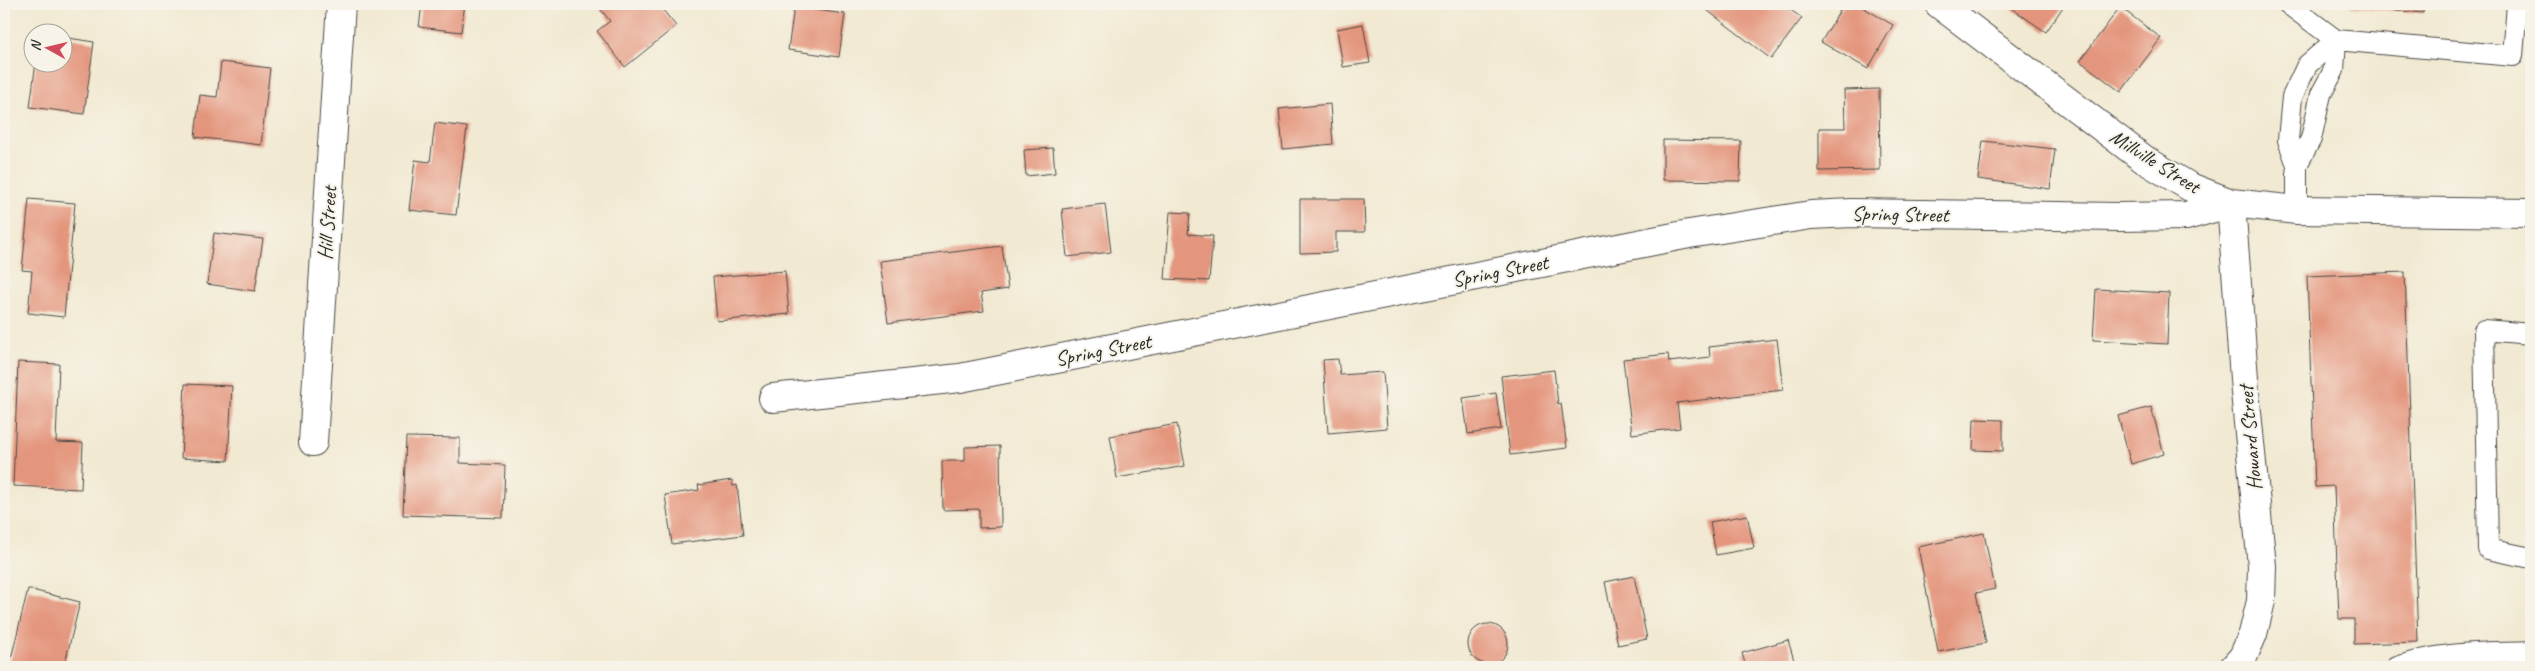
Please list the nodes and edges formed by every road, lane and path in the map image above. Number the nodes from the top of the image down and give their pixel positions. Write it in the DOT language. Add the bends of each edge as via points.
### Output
graph roads {
  1 [pos="341,4"];
  2 [pos="1939,4"];
  3 [pos="2288,4"];
  4 [pos="2517,4"];
  5 [pos="2336,40"];
  6 [pos="2297,165"];
  7 [pos="2231,203"];
  8 [pos="2297,210"];
  9 [pos="2531,213"];
  10 [pos="2531,334"];
  11 [pos="773,398"];
  12 [pos="313,442"];
  13 [pos="2531,558"];
  14 [pos="2531,651"];
  15 [pos="2234,667"];
  16 [pos="2396,667"];
  1 -- 12 [label="street, Hill Street"];
  2 -- 7 [label="street, Millville Street" via="2145,160 2190,187"];
  3 -- 5 [label="lane"];
  4 -- 5 [label="lane" via="2513,56"];
  5 -- 6 [label="lane" via="2334,70 2321,94 2310,140"];
  5 -- 6 [label="lane" via="2306,66 2292,98 2288,140"];
  6 -- 8 [label="lane"];
  7 -- 8 [label="street, Millville Street"];
  7 -- 11 [label="street, Spring Street" via="2186,216 1811,215 1689,234 960,378"];
  7 -- 15 [label="street, Howard Street" via="2262,566 2261,601 2253,634"];
  8 -- 9 [label="street, Millville Street"];
  10 -- 13 [label="lane" via="2484,330 2488,550"];
  14 -- 16 [label="lane" via="2443,655 2420,658"];
}
